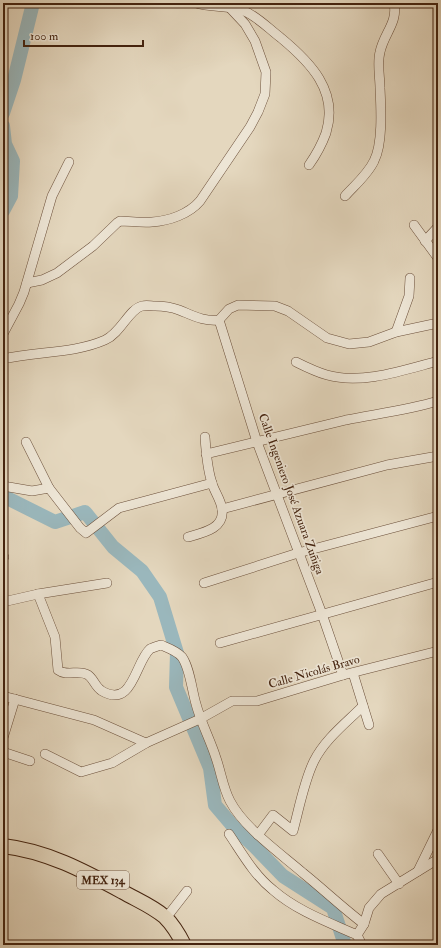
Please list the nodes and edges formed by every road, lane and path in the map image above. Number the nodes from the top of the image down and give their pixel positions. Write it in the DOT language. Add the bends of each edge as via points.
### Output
graph roads {
  1 [pos="196,3"];
  2 [pos="394,3"];
  3 [pos="230,8"];
  4 [pos="69,162"];
  5 [pos="310,165"];
  6 [pos="345,196"];
  7 [pos="414,225"];
  8 [pos="438,227"];
  9 [pos="425,241"];
  10 [pos="438,258"];
  11 [pos="410,278"];
  12 [pos="27,283"];
  13 [pos="219,320"];
  14 [pos="438,323"];
  15 [pos="396,332"];
  16 [pos="3,334"];
  17 [pos="3,359"];
  18 [pos="438,361"];
  19 [pos="296,362"];
  20 [pos="438,401"];
  21 [pos="205,437"];
  22 [pos="26,442"];
  23 [pos="258,442"];
  24 [pos="206,454"];
  25 [pos="438,456"];
  26 [pos="212,483"];
  27 [pos="3,486"];
  28 [pos="49,488"];
  29 [pos="276,494"];
  30 [pos="222,509"];
  31 [pos="438,516"];
  32 [pos="188,537"];
  33 [pos="298,553"];
  34 [pos="438,582"];
  35 [pos="107,583"];
  36 [pos="204,583"];
  37 [pos="38,594"];
  38 [pos="3,602"];
  39 [pos="322,614"];
  40 [pos="220,644"];
  41 [pos="438,651"];
  42 [pos="353,673"];
  43 [pos="343,676"];
  44 [pos="3,696"];
  45 [pos="15,699"];
  46 [pos="363,706"];
  47 [pos="200,719"];
  48 [pos="369,725"];
  49 [pos="3,738"];
  50 [pos="146,743"];
  51 [pos="3,752"];
  52 [pos="45,754"];
  53 [pos="30,761"];
  54 [pos="438,830"];
  55 [pos="229,834"];
  56 [pos="258,835"];
  57 [pos="3,846"];
  58 [pos="378,854"];
  59 [pos="438,859"];
  60 [pos="418,871"];
  61 [pos="399,884"];
  62 [pos="187,891"];
  63 [pos="166,918"];
  64 [pos="364,924"];
  65 [pos="357,935"];
  66 [pos="184,945"];
  67 [pos="362,945"];
  1 -- 3 [label="street"];
  2 -- 6 [label="street" via="394,20 382,43 379,57 380,130 377,155 371,167"];
  3 -- 5 [label="street" via="245,11 299,53 323,84 327,94 328,120 324,139"];
  3 -- 12 [label="street" via="245,24 255,41 266,72 265,94 250,127 200,201 189,211 160,221 117,222 93,246 57,273"];
  4 -- 12 [label="street" via="52,196"];
  7 -- 9 [label="street"];
  8 -- 9 [label="street"];
  9 -- 10 [label="street"];
  11 -- 15 [label="street" via="409,296"];
  12 -- 16 [label="street"];
  13 -- 15 [label="street" via="229,309 238,305 269,305 288,311 322,335 340,343 369,342"];
  13 -- 17 [label="street" via="208,320 170,308 142,306 130,315 114,335 98,343 77,350"];
  13 -- 23 [label="street, Calle Ingeniero José Azuara Zuñiga"];
  14 -- 15 [label="street"];
  18 -- 19 [label="street" via="385,375 354,378 327,376"];
  20 -- 23 [label="street"];
  21 -- 24 [label="street"];
  22 -- 28 [label="street"];
  23 -- 24 [label="street"];
  23 -- 29 [label="street, Calle Ingeniero José Azuara Zuñiga"];
  24 -- 26 [label="street"];
  25 -- 29 [label="street" via="387,465"];
  26 -- 28 [label="street" via="119,508 86,533"];
  26 -- 30 [label="street"];
  27 -- 28 [label="street" via="32,491"];
  29 -- 30 [label="street"];
  29 -- 33 [label="street, Calle Ingeniero José Azuara Zuñiga"];
  30 -- 32 [label="street" via="219,522 214,528"];
  31 -- 33 [label="street"];
  33 -- 36 [label="street"];
  33 -- 39 [label="street, Calle Ingeniero José Azuara Zuñiga"];
  34 -- 39 [label="street"];
  35 -- 37 [label="street"];
  37 -- 38 [label="street"];
  37 -- 47 [label="street" via="55,637 57,668 60,672 86,673 100,690 110,695 121,694 129,686 150,649 161,645 182,657"];
  39 -- 40 [label="street"];
  39 -- 43 [label="street, Calle Ingeniero José Azuara Zuñiga"];
  41 -- 42 [label="street, Calle Nicolás Bravo"];
  42 -- 43 [label="street, Calle Nicolás Bravo"];
  42 -- 46 [label="street"];
  43 -- 47 [label="street, Calle Nicolás Bravo" via="257,701 232,701"];
  44 -- 45 [label="street"];
  45 -- 49 [label="street"];
  45 -- 50 [label="street" via="94,720"];
  46 -- 48 [label="street"];
  46 -- 56 [label="street" via="327,742 314,760 293,831 273,815"];
  47 -- 50 [label="street, Calle Nicolás Bravo"];
  47 -- 56 [label="street" via="216,756 230,803"];
  50 -- 52 [label="street, Calle Nicolás Bravo" via="112,763 83,772"];
  51 -- 53 [label="street"];
  54 -- 60 [label="street"];
  55 -- 65 [label="street" via="254,871 272,890 295,907"];
  56 -- 64 [label="street"];
  57 -- 63 [label="main road, MEX 134" via="38,852 70,864 155,909"];
  58 -- 61 [label="street"];
  59 -- 60 [label="street"];
  60 -- 61 [label="street"];
  61 -- 64 [label="street" via="381,894 369,908"];
  62 -- 63 [label="street"];
  63 -- 66 [label="main road, MEX 134"];
  64 -- 65 [label="street"];
  65 -- 67 [label="street"];
}
